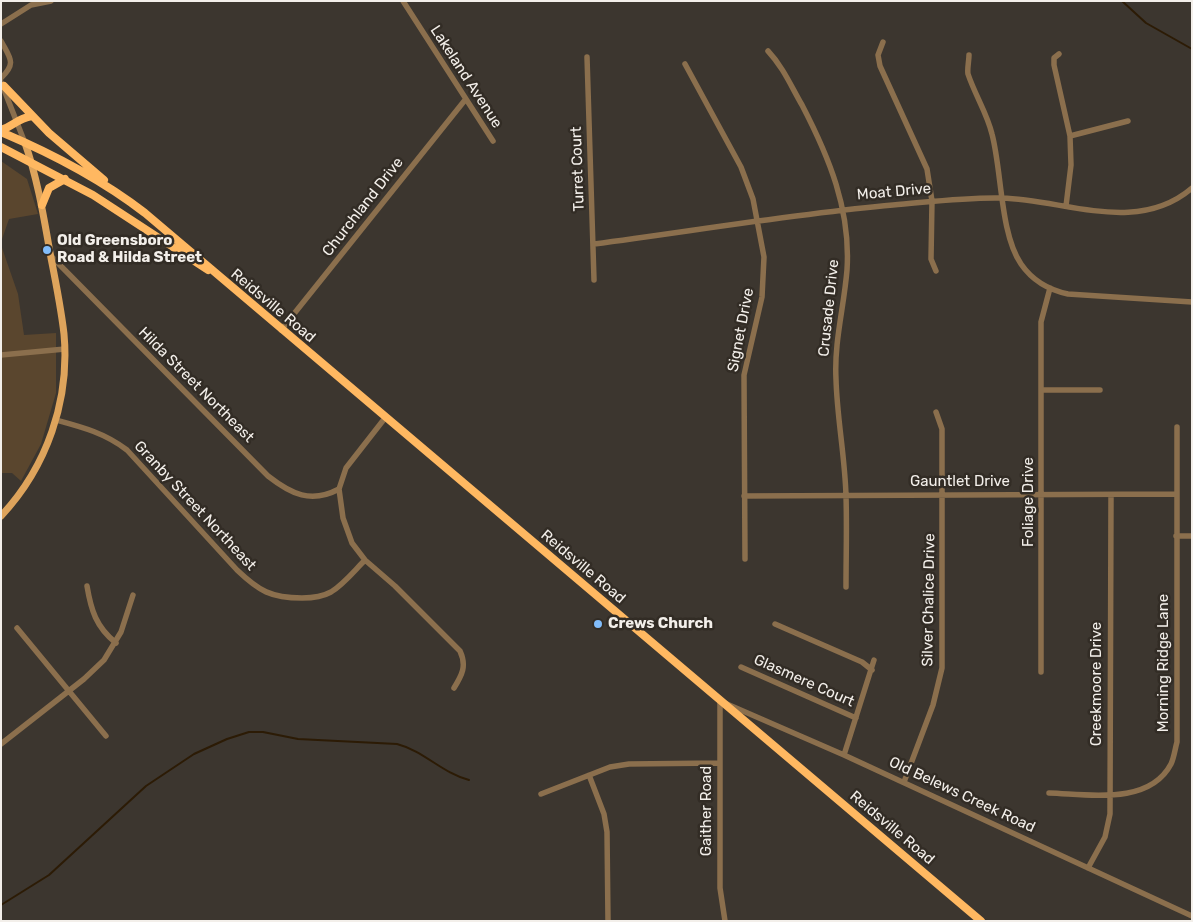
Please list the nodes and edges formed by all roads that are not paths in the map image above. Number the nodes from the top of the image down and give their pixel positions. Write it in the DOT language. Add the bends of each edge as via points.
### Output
graph roads {
  1 [pos="51,1"];
  2 [pos="403,1"];
  3 [pos="1,24"];
  4 [pos="1,41"];
  5 [pos="883,42"];
  6 [pos="768,50"];
  7 [pos="1059,54"];
  8 [pos="969,56"];
  9 [pos="587,57"];
  10 [pos="685,64"];
  11 [pos="2,82"];
  12 [pos="465,100"];
  13 [pos="32,116"];
  14 [pos="17,119"];
  15 [pos="1128,121"];
  16 [pos="1,131"];
  17 [pos="1070,136"];
  18 [pos="493,141"];
  19 [pos="26,143"];
  20 [pos="1,147"];
  21 [pos="32,161"];
  22 [pos="65,179"];
  23 [pos="1192,188"];
  24 [pos="116,192"];
  25 [pos="1004,198"];
  26 [pos="932,201"];
  27 [pos="42,205"];
  28 [pos="1066,206"];
  29 [pos="844,209"];
  30 [pos="757,222"];
  31 [pos="594,244"];
  32 [pos="51,256"];
  33 [pos="936,271"];
  34 [pos="212,272"];
  35 [pos="594,280"];
  36 [pos="1050,288"];
  37 [pos="1192,302"];
  38 [pos="281,330"];
  39 [pos="64,348"];
  40 [pos="1,354"];
  41 [pos="1042,390"];
  42 [pos="1100,390"];
  43 [pos="936,412"];
  44 [pos="385,418"];
  45 [pos="56,420"];
  46 [pos="1178,427"];
  47 [pos="339,489"];
  48 [pos="943,494"];
  49 [pos="1176,494"];
  50 [pos="846,495"];
  51 [pos="1041,495"];
  52 [pos="1111,495"];
  53 [pos="744,496"];
  54 [pos="1,516"];
  55 [pos="1176,536"];
  56 [pos="1192,536"];
  57 [pos="745,559"];
  58 [pos="364,560"];
  59 [pos="87,586"];
  60 [pos="846,587"];
  61 [pos="133,595"];
  62 [pos="775,624"];
  63 [pos="17,628"];
  64 [pos="116,643"];
  65 [pos="874,660"];
  66 [pos="741,667"];
  67 [pos="872,670"];
  68 [pos="1041,672"];
  69 [pos="454,688"];
  70 [pos="69,690"];
  71 [pos="720,701"];
  72 [pos="856,718"];
  73 [pos="106,736"];
  74 [pos="1,744"];
  75 [pos="844,755"];
  76 [pos="719,763"];
  77 [pos="589,775"];
  78 [pos="904,782"];
  79 [pos="1049,793"];
  80 [pos="541,794"];
  81 [pos="1109,794"];
  82 [pos="1088,868"];
  83 [pos="1192,916"];
  84 [pos="608,921"];
  85 [pos="725,921"];
  86 [pos="982,921"];
  1 -- 3 [label="street" via="31,5"];
  2 -- 12 [label="street, Lakeland Avenue"];
  4 -- 11 [label="street" via="12,61"];
  5 -- 26 [label="street" via="878,55 880,66 927,169"];
  6 -- 29 [label="street, Crusade Drive" via="780,64 814,128 834,172"];
  7 -- 17 [label="street" via="1054,58 1054,65"];
  8 -- 25 [label="street" via="968,73 992,134"];
  9 -- 31 [label="street, Turret Court"];
  10 -- 30 [label="street, Signet Drive" via="741,167 753,199"];
  11 -- 13 [label="highway"];
  11 -- 14 [label="street"];
  12 -- 18 [label="street, Lakeland Avenue"];
  12 -- 38 [label="street, Churchland Drive"];
  13 -- 14 [label="highway"];
  13 -- 24 [label="highway"];
  14 -- 16 [label="highway"];
  14 -- 19 [label="street"];
  15 -- 17 [label="street"];
  16 -- 19 [label="highway, Reidsville Road"];
  17 -- 28 [label="street" via="1071,165"];
  19 -- 21 [label="main road"];
  19 -- 24 [label="highway, Reidsville Road"];
  20 -- 21 [label="highway, Reidsville Road"];
  21 -- 22 [label="highway, Reidsville Road"];
  21 -- 27 [label="main road"];
  22 -- 27 [label="highway" via="49,188"];
  22 -- 34 [label="highway, Reidsville Road"];
  23 -- 28 [label="street, Moat Drive" via="1164,206 1143,212 1118,213"];
  24 -- 34 [label="highway, Reidsville Road"];
  25 -- 26 [label="street, Moat Drive"];
  25 -- 28 [label="street, Moat Drive"];
  25 -- 36 [label="street" via="1009,236 1016,254 1027,271"];
  26 -- 29 [label="street, Moat Drive"];
  26 -- 33 [label="street" via="931,260"];
  27 -- 32 [label="main road"];
  29 -- 30 [label="street, Moat Drive"];
  29 -- 50 [label="street, Crusade Drive" via="847,270 836,353 836,378"];
  30 -- 31 [label="street, Moat Drive"];
  30 -- 53 [label="street, Signet Drive" via="764,257 764,277 744,375"];
  31 -- 35 [label="street, Turret Court"];
  32 -- 39 [label="main road"];
  32 -- 47 [label="street, Hilda Street Northeast" via="268,476 287,491 301,496 329,494"];
  34 -- 38 [label="highway, Reidsville Road"];
  36 -- 37 [label="street" via="1075,296"];
  36 -- 41 [label="street, Foliage Drive" via="1042,310"];
  38 -- 44 [label="highway, Reidsville Road"];
  39 -- 40 [label="street"];
  39 -- 45 [label="main road" via="62,392"];
  41 -- 42 [label="street"];
  41 -- 51 [label="street, Foliage Drive"];
  43 -- 48 [label="street, Silver Chalice Drive" via="942,429"];
  44 -- 47 [label="street" via="346,468"];
  44 -- 71 [label="highway, Reidsville Road"];
  45 -- 54 [label="main road" via="34,470"];
  45 -- 58 [label="street, Granby Street Northeast" via="112,438 127,450 237,570 266,593 282,598 316,598 338,587"];
  46 -- 49 [label="street, Morning Ridge Lane"];
  47 -- 58 [label="street" via="343,518 352,543"];
  48 -- 50 [label="street, Gauntlet Drive"];
  48 -- 51 [label="street, Gauntlet Drive"];
  48 -- 78 [label="street, Silver Chalice Drive" via="942,668 933,705"];
  49 -- 52 [label="street, Gauntlet Drive"];
  49 -- 55 [label="street, Morning Ridge Lane"];
  50 -- 53 [label="street, Gauntlet Drive"];
  50 -- 60 [label="street, Crusade Drive"];
  51 -- 52 [label="street, Gauntlet Drive"];
  51 -- 68 [label="street, Foliage Drive"];
  52 -- 81 [label="street, Creekmoore Drive"];
  53 -- 57 [label="street, Signet Drive"];
  55 -- 56 [label="street"];
  55 -- 81 [label="street, Morning Ridge Lane" via="1177,742 1171,764 1151,786 1132,793"];
  58 -- 69 [label="street" via="460,651 465,661 463,673"];
  59 -- 64 [label="street" via="95,619"];
  61 -- 64 [label="street"];
  62 -- 67 [label="street" via="862,662"];
  63 -- 70 [label="street"];
  64 -- 70 [label="street" via="104,660"];
  65 -- 67 [label="street"];
  66 -- 72 [label="street, Glasmere Court"];
  67 -- 72 [label="street"];
  70 -- 73 [label="street"];
  70 -- 74 [label="street"];
  71 -- 75 [label="street, Old Belews Creek Road"];
  71 -- 76 [label="street, Gaither Road"];
  71 -- 86 [label="highway, Reidsville Road"];
  72 -- 75 [label="street"];
  75 -- 78 [label="street, Old Belews Creek Road"];
  76 -- 77 [label="street" via="630,764"];
  76 -- 85 [label="street, Gaither Road" via="720,888"];
  77 -- 80 [label="street"];
  77 -- 84 [label="street" via="604,814 607,832"];
  78 -- 82 [label="street, Old Belews Creek Road"];
  79 -- 81 [label="street, Morning Ridge Lane"];
  81 -- 82 [label="street, Creekmoore Drive" via="1110,814 1105,837"];
  82 -- 83 [label="street, Old Belews Creek Road"];
}
